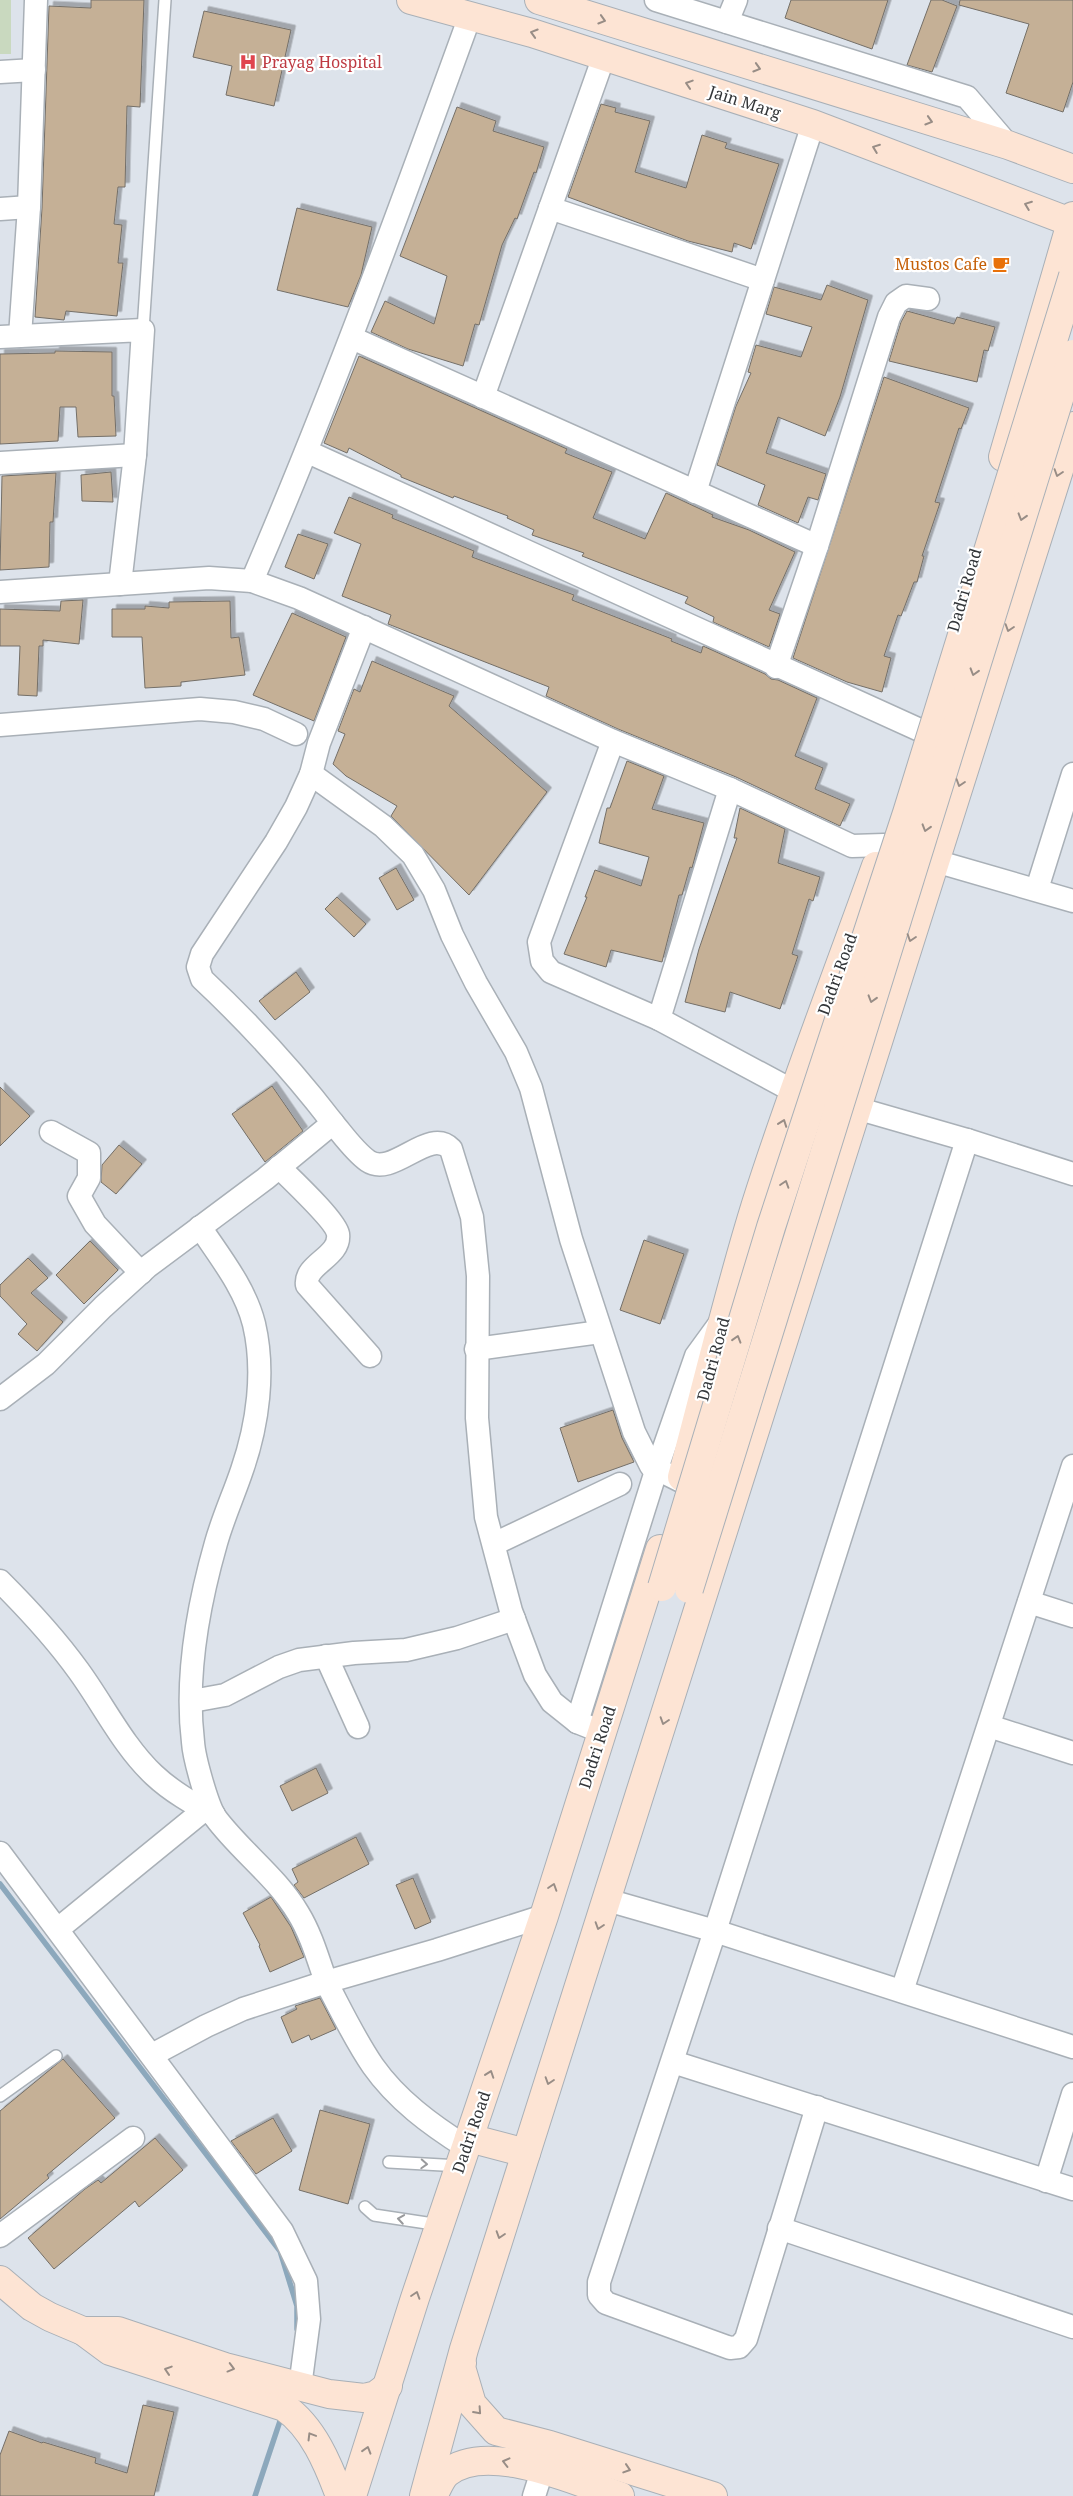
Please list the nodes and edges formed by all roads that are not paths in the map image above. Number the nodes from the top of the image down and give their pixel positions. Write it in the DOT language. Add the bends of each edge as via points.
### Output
graph roads {
  1 [pos="36,0"];
  2 [pos="165,0"];
  3 [pos="411,0"];
  4 [pos="539,0"];
  5 [pos="656,0"];
  6 [pos="736,0"];
  7 [pos="470,16"];
  8 [pos="728,22"];
  9 [pos="604,56"];
  10 [pos="34,70"];
  11 [pos="0,72"];
  12 [pos="813,124"];
  13 [pos="1008,145"];
  14 [pos="1073,169"];
  15 [pos="28,207"];
  16 [pos="550,208"];
  17 [pos="0,209"];
  18 [pos="1072,220"];
  19 [pos="1073,276"];
  20 [pos="763,280"];
  21 [pos="928,299"];
  22 [pos="143,330"];
  23 [pos="10,337"];
  24 [pos="352,338"];
  25 [pos="1073,354"];
  26 [pos="1024,386"];
  27 [pos="483,397"];
  28 [pos="1073,405"];
  29 [pos="1073,426"];
  30 [pos="308,452"];
  31 [pos="134,455"];
  32 [pos="0,463"];
  33 [pos="695,492"];
  34 [pos="817,546"];
  35 [pos="252,581"];
  36 [pos="120,584"];
  37 [pos="0,592"];
  38 [pos="364,628"];
  39 [pos="776,667"];
  40 [pos="0,725"];
  41 [pos="922,732"];
  42 [pos="296,734"];
  43 [pos="613,741"];
  44 [pos="311,774"];
  45 [pos="1073,774"];
  46 [pos="730,789"];
  47 [pos="884,845"];
  48 [pos="936,861"];
  49 [pos="1037,889"];
  50 [pos="1073,901"];
  51 [pos="659,1019"];
  52 [pos="794,1092"];
  53 [pos="857,1108"];
  54 [pos="333,1124"];
  55 [pos="51,1132"];
  56 [pos="967,1140"];
  57 [pos="279,1167"];
  58 [pos="1073,1174"];
  59 [pos="200,1227"];
  60 [pos="741,1258"];
  61 [pos="140,1272"];
  62 [pos="806,1274"];
  63 [pos="722,1320"];
  64 [pos="600,1332"];
  65 [pos="476,1349"];
  66 [pos="370,1356"];
  67 [pos="0,1399"];
  68 [pos="1073,1466"];
  69 [pos="656,1471"];
  70 [pos="681,1481"];
  71 [pos="620,1484"];
  72 [pos="494,1544"];
  73 [pos="0,1581"];
  74 [pos="675,1588"];
  75 [pos="1029,1602"];
  76 [pos="1073,1616"];
  77 [pos="514,1619"];
  78 [pos="326,1656"];
  79 [pos="623,1667"];
  80 [pos="679,1674"];
  81 [pos="192,1701"];
  82 [pos="577,1722"];
  83 [pos="989,1726"];
  84 [pos="358,1727"];
  85 [pos="602,1732"];
  86 [pos="1073,1753"];
  87 [pos="209,1813"];
  88 [pos="0,1853"];
  89 [pos="607,1900"];
  90 [pos="544,1916"];
  91 [pos="58,1929"];
  92 [pos="715,1930"];
  93 [pos="326,1982"];
  94 [pos="902,1991"];
  95 [pos="1073,2047"];
  96 [pos="152,2055"];
  97 [pos="56,2056"];
  98 [pos="673,2062"];
  99 [pos="1073,2094"];
  100 [pos="0,2096"];
  101 [pos="817,2108"];
  102 [pos="133,2138"];
  103 [pos="465,2150"];
  104 [pos="526,2153"];
  105 [pos="389,2162"];
  106 [pos="1046,2180"];
  107 [pos="1073,2189"];
  108 [pos="365,2207"];
  109 [pos="440,2225"];
  110 [pos="779,2228"];
  111 [pos="0,2236"];
  112 [pos="0,2280"];
  113 [pos="1073,2327"];
  114 [pos="83,2331"];
  115 [pos="464,2349"];
  116 [pos="388,2386"];
  117 [pos="300,2387"];
  118 [pos="538,2483"];
  119 [pos="340,2496"];
  120 [pos="352,2496"];
  121 [pos="424,2496"];
  122 [pos="433,2496"];
  123 [pos="620,2496"];
  124 [pos="713,2496"];
  1 -- 10 [label="street"];
  2 -- 22 [label="lane"];
  3 -- 7 [label="street, Jain Marg"];
  4 -- 13 [label="street, one-way"];
  5 -- 8 [label="street"];
  6 -- 8 [label="street"];
  9 -- 7 [label="street, Jain Marg, one-way"];
  7 -- 24 [label="street"];
  8 -- 13 [label="street" via="967,97"];
  12 -- 9 [label="street, Jain Marg, one-way"];
  9 -- 16 [label="street"];
  10 -- 11 [label="street"];
  10 -- 15 [label="street"];
  18 -- 12 [label="street, Jain Marg, one-way"];
  12 -- 20 [label="street"];
  13 -- 14 [label="street"];
  15 -- 17 [label="street"];
  15 -- 23 [label="street"];
  16 -- 20 [label="street"];
  16 -- 27 [label="street"];
  18 -- 26 [label="street, Dadri Road"];
  74 -- 19 [label="street, one-way, bridge" via="771,1227 907,814"];
  20 -- 33 [label="street"];
  21 -- 34 [label="street" via="906,296 896,303"];
  22 -- 23 [label="street"];
  22 -- 31 [label="street"];
  24 -- 27 [label="street"];
  24 -- 30 [label="street"];
  25 -- 74 [label="street, one-way, bridge"];
  26 -- 28 [label="street"];
  26 -- 41 [label="street, Dadri Road"];
  27 -- 33 [label="street"];
  29 -- 48 [label="street, one-way"];
  30 -- 35 [label="street"];
  30 -- 39 [label="street"];
  31 -- 32 [label="street"];
  31 -- 36 [label="street"];
  33 -- 34 [label="street"];
  34 -- 39 [label="street"];
  35 -- 36 [label="street" via="209,578"];
  35 -- 38 [label="street" via="299,598"];
  36 -- 37 [label="street"];
  38 -- 43 [label="street"];
  38 -- 44 [label="street" via="319,743"];
  39 -- 41 [label="street"];
  40 -- 42 [label="street" via="200,709 264,719"];
  41 -- 47 [label="street, Dadri Road"];
  43 -- 46 [label="street"];
  43 -- 51 [label="street" via="539,942 542,961 552,972"];
  44 -- 54 [label="street" via="276,842 202,954 198,967 202,979 265,1041"];
  44 -- 64 [label="street" via="383,826 413,854 434,890 456,943 516,1052 530,1088 556,1188"];
  45 -- 49 [label="street"];
  46 -- 47 [label="street" via="852,846"];
  46 -- 51 [label="street"];
  47 -- 52 [label="street, Dadri Road"];
  48 -- 49 [label="street"];
  48 -- 53 [label="street, one-way"];
  49 -- 50 [label="street"];
  51 -- 52 [label="street"];
  52 -- 53 [label="street"];
  60 -- 52 [label="street, Dadri Road, one-way"];
  53 -- 56 [label="street"];
  53 -- 62 [label="street"];
  54 -- 57 [label="street"];
  54 -- 65 [label="street" via="368,1161 377,1165 388,1164 430,1144 439,1143 451,1149 472,1217 478,1276"];
  55 -- 61 [label="street" via="89,1153 89,1178 79,1196 95,1224"];
  56 -- 58 [label="street"];
  56 -- 92 [label="street"];
  57 -- 59 [label="street"];
  57 -- 66 [label="street" via="331,1221 338,1233 332,1252 309,1274 308,1285"];
  59 -- 61 [label="street"];
  59 -- 81 [label="street" via="236,1280 254,1323 260,1365 254,1422 243,1468 216,1541 200,1606 192,1662"];
  60 -- 62 [label="street"];
  60 -- 63 [label="street, Dadri Road"];
  61 -- 67 [label="street" via="46,1364"];
  62 -- 80 [label="street"];
  63 -- 69 [label="street" via="696,1356"];
  63 -- 70 [label="street, Dadri Road"];
  64 -- 65 [label="street"];
  64 -- 69 [label="street" via="634,1432 647,1461"];
  65 -- 72 [label="street" via="486,1517"];
  68 -- 75 [label="street"];
  69 -- 70 [label="street"];
  69 -- 82 [label="street"];
  70 -- 79 [label="street, Dadri Road"];
  71 -- 72 [label="street"];
  72 -- 77 [label="street"];
  73 -- 87 [label="street" via="42,1625 78,1670 127,1742 154,1775"];
  74 -- 79 [label="street" via="643,1650"];
  74 -- 80 [label="street" via="668,1655"];
  75 -- 76 [label="street"];
  75 -- 83 [label="street"];
  77 -- 78 [label="street" via="457,1638 406,1650"];
  77 -- 82 [label="street" via="539,1682 552,1702"];
  78 -- 81 [label="street" via="279,1667 225,1695"];
  78 -- 84 [label="street"];
  79 -- 85 [label="street, Dadri Road"];
  80 -- 89 [label="street, one-way"];
  81 -- 87 [label="street" via="193,1743"];
  82 -- 85 [label="street"];
  83 -- 86 [label="street"];
  83 -- 94 [label="street"];
  90 -- 85 [label="street, Dadri Road, one-way"];
  87 -- 91 [label="street"];
  87 -- 93 [label="street" via="278,1885 299,1914"];
  88 -- 91 [label="street"];
  89 -- 92 [label="street"];
  89 -- 104 [label="street, one-way"];
  90 -- 93 [label="street"];
  103 -- 90 [label="street, Dadri Road, one-way"];
  91 -- 96 [label="street"];
  92 -- 94 [label="street"];
  92 -- 98 [label="street"];
  93 -- 96 [label="street" via="243,2009"];
  93 -- 103 [label="street" via="374,2067 404,2101"];
  94 -- 95 [label="street"];
  96 -- 117 [label="street" via="282,2231 306,2281 309,2319"];
  97 -- 100 [label="lane"];
  98 -- 101 [label="street"];
  98 -- 110 [label="street" via="599,2282 599,2295 606,2303 730,2348 739,2347 746,2339"];
  99 -- 106 [label="street"];
  101 -- 106 [label="street"];
  101 -- 110 [label="street"];
  102 -- 111 [label="street"];
  103 -- 104 [label="street"];
  105 -- 103 [label="lane, one-way"];
  103 -- 109 [label="street, Dadri Road"];
  104 -- 115 [label="street, one-way"];
  106 -- 107 [label="street"];
  109 -- 108 [label="lane, one-way" via="374,2215"];
  116 -- 109 [label="street, Dadri Road, one-way"];
  110 -- 113 [label="street"];
  112 -- 114 [label="street" via="44,2314"];
  114 -- 117 [label="street, one-way" via="118,2331 225,2367"];
  119 -- 114 [label="street, one-way" via="324,2457 308,2430 284,2406 110,2351"];
  115 -- 121 [label="street"];
  115 -- 124 [label="street, one-way" via="461,2367 472,2404 496,2431 550,2444"];
  116 -- 117 [label="street" via="376,2395 364,2398"];
  120 -- 116 [label="street, Dadri Road, one-way"];
  118 -- 122 [label="street, one-way" via="498,2460 466,2463 446,2474"];
  118 -- 123 [label="street"];
}
